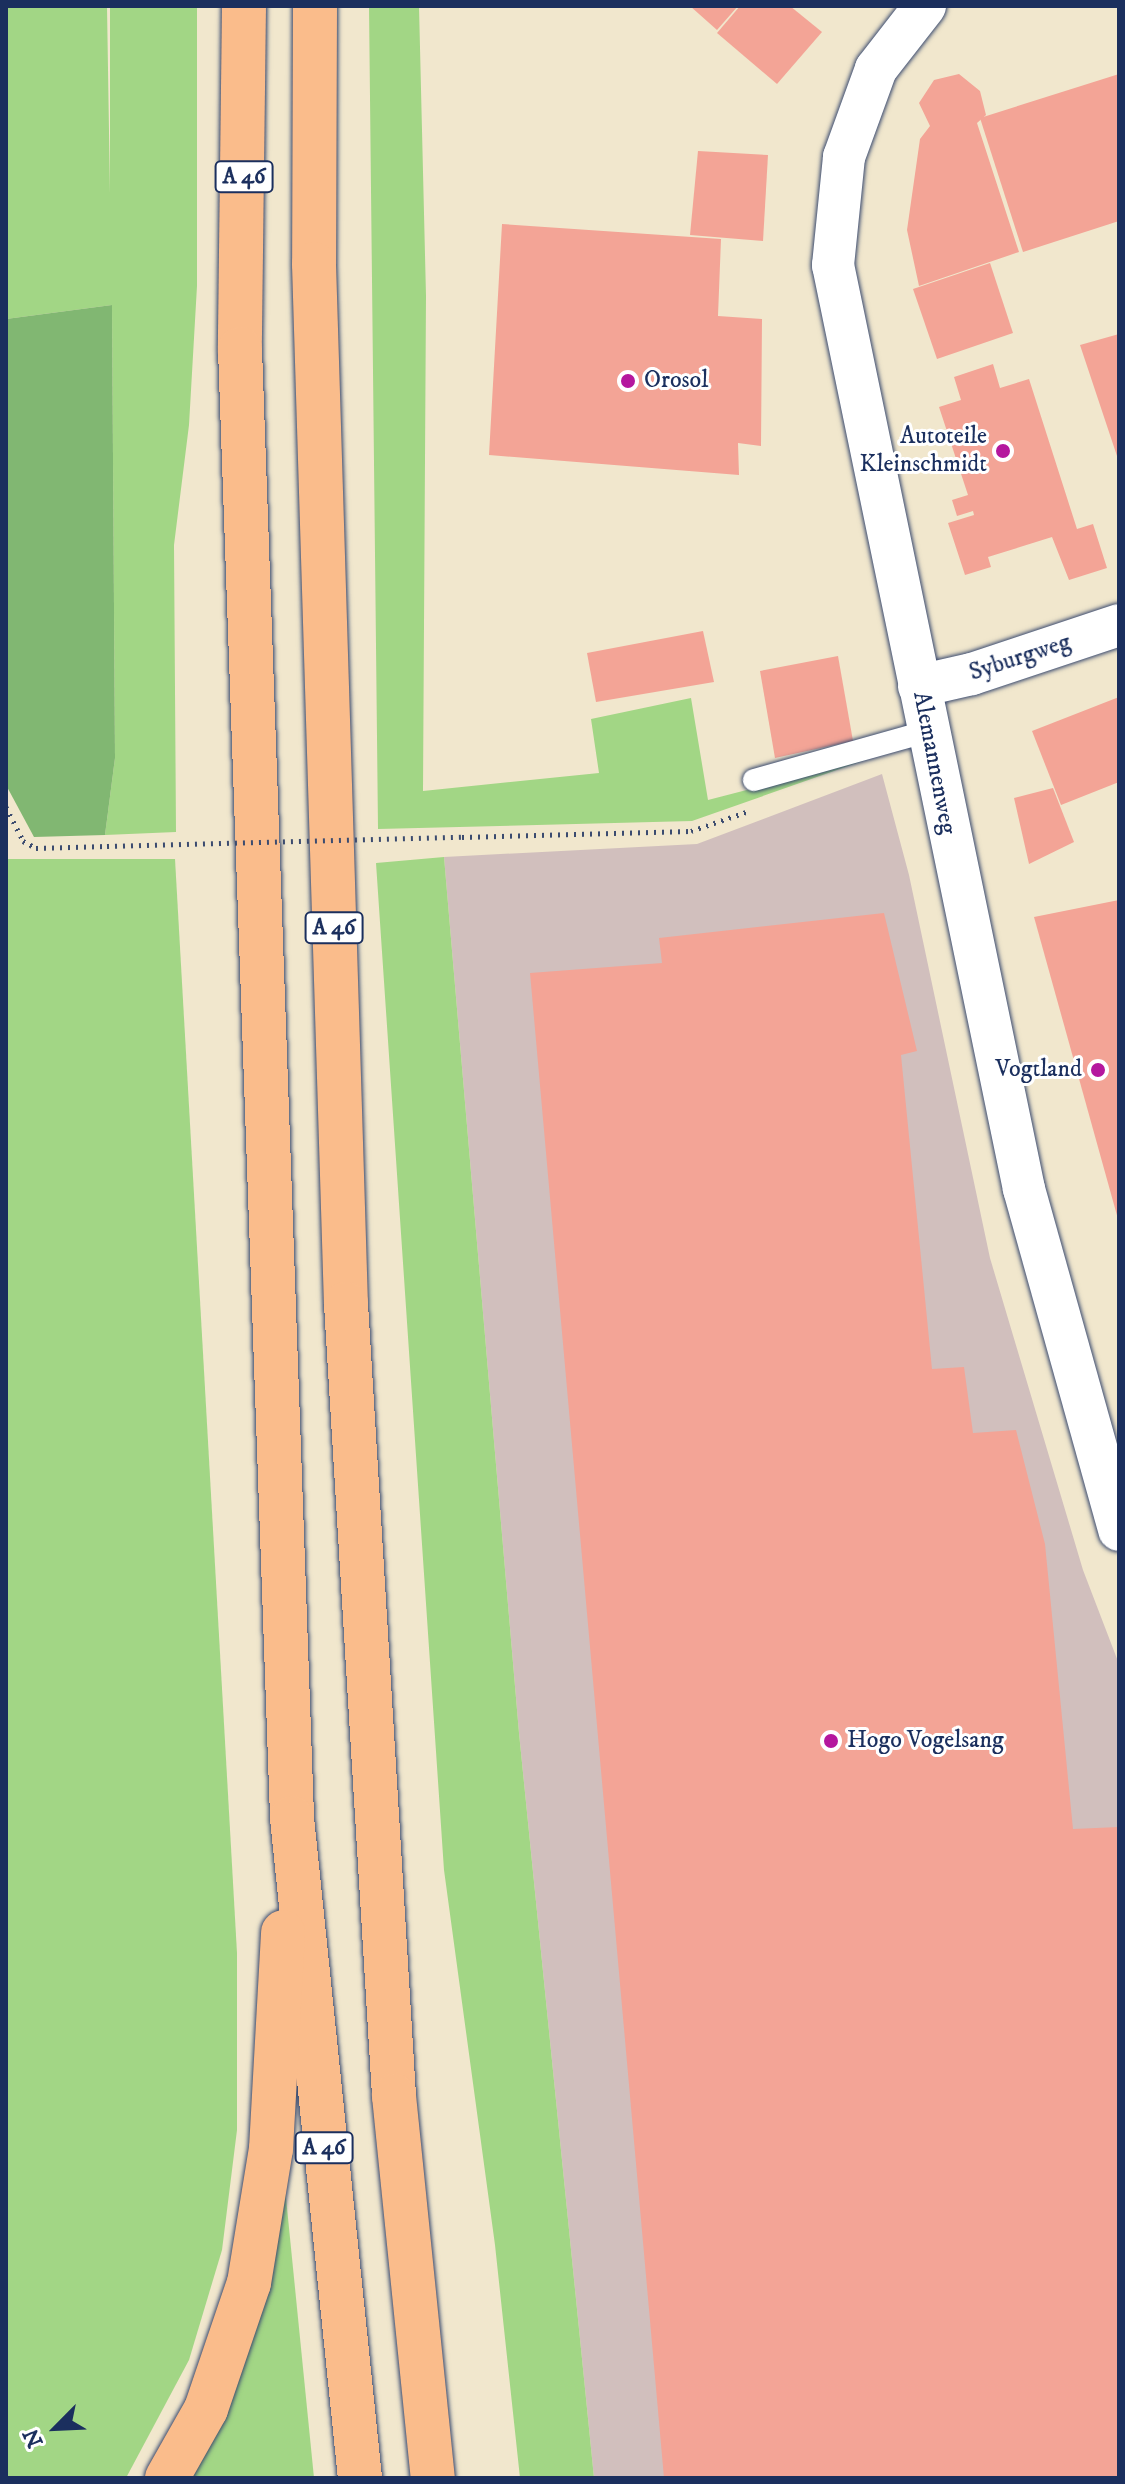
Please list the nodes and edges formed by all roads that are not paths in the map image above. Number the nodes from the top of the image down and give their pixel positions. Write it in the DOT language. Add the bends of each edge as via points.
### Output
graph roads {
  1 [pos="244,6"];
  2 [pos="315,6"];
  3 [pos="925,6"];
  4 [pos="1119,625"];
  5 [pos="919,686"];
  6 [pos="928,731"];
  7 [pos="754,780"];
  8 [pos="1119,1530"];
  9 [pos="292,1818"];
  10 [pos="167,2478"];
  11 [pos="360,2478"];
  12 [pos="433,2478"];
  1 -- 9 [label="highway, A 46" via="240,365"];
  2 -- 12 [label="highway, A 46" via="314,264 346,1304 394,2096"];
  3 -- 5 [label="street, Alemannenweg" via="876,69 844,157 833,265"];
  4 -- 5 [label="street, Syburgweg"];
  5 -- 6 [label="street, Alemannenweg"];
  6 -- 7 [label="lane"];
  6 -- 8 [label="street, Alemannenweg" via="1024,1189 1081,1410"];
  9 -- 10 [label="highway" via="271,2149 249,2283 206,2409"];
  9 -- 11 [label="highway, A 46"];
}
